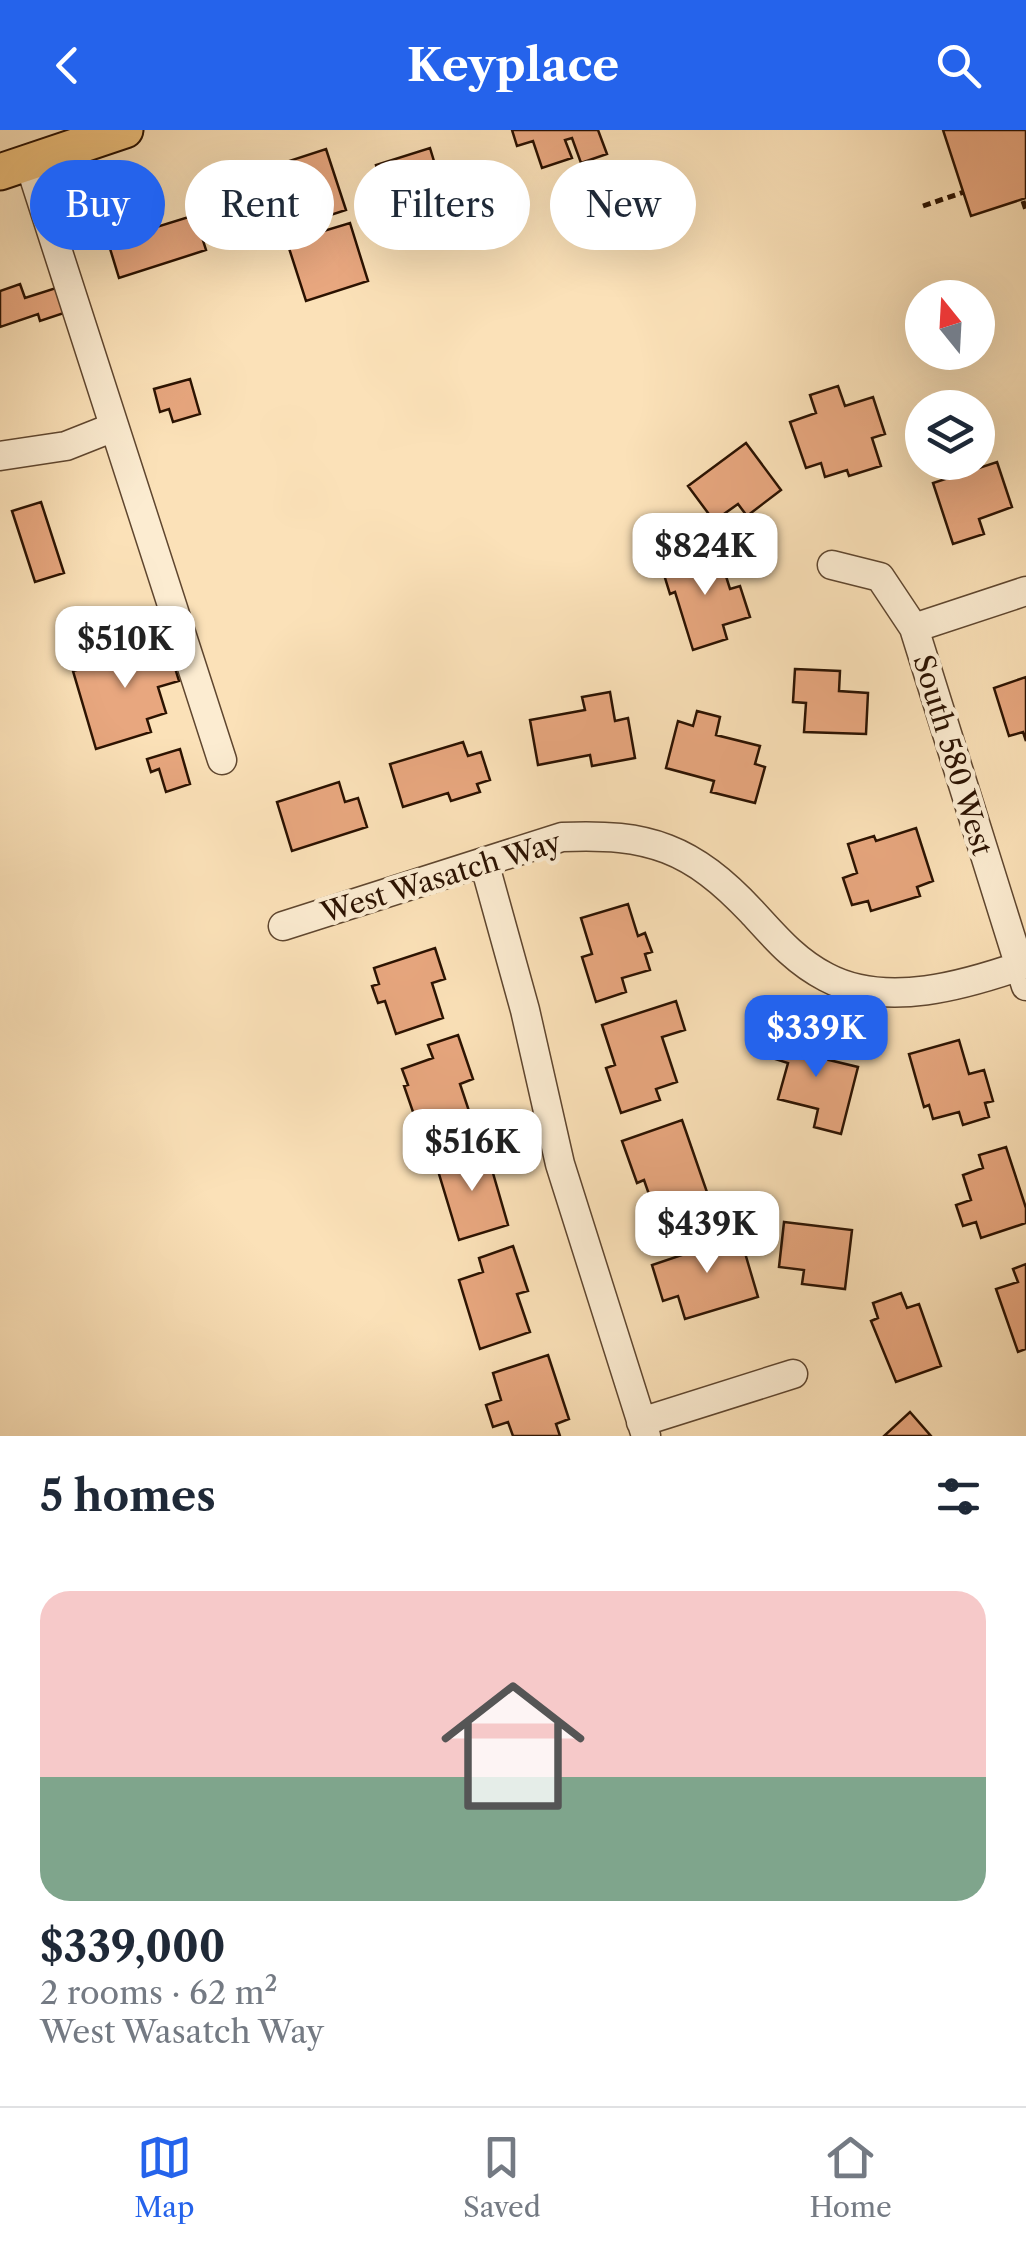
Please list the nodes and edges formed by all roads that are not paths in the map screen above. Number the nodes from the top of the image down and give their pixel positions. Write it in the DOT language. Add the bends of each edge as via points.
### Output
graph roads {
  1 [pos="124,130"];
  2 [pos="15,167"];
  3 [pos="114,427"];
  4 [pos="0,456"];
  5 [pos="832,565"];
  6 [pos="1026,591"];
  7 [pos="914,628"];
  8 [pos="222,760"];
  9 [pos="484,862"];
  10 [pos="282,926"];
  11 [pos="1023,972"];
  12 [pos="792,1374"];
  13 [pos="643,1429"];
  1 -- 2 [label="main road"];
  2 -- 3 [label="street"];
  3 -- 4 [label="street" via="66,446"];
  3 -- 8 [label="street"];
  5 -- 7 [label="street, South 580 West" via="880,577"];
  6 -- 7 [label="street"];
  7 -- 11 [label="street, South 580 West"];
  9 -- 10 [label="street, West Wasatch Way"];
  9 -- 11 [label="street, West Wasatch Way" via="562,837 645,840 717,877 793,957 829,979 904,992"];
  9 -- 13 [label="street" via="560,1164"];
  12 -- 13 [label="street"];
}
